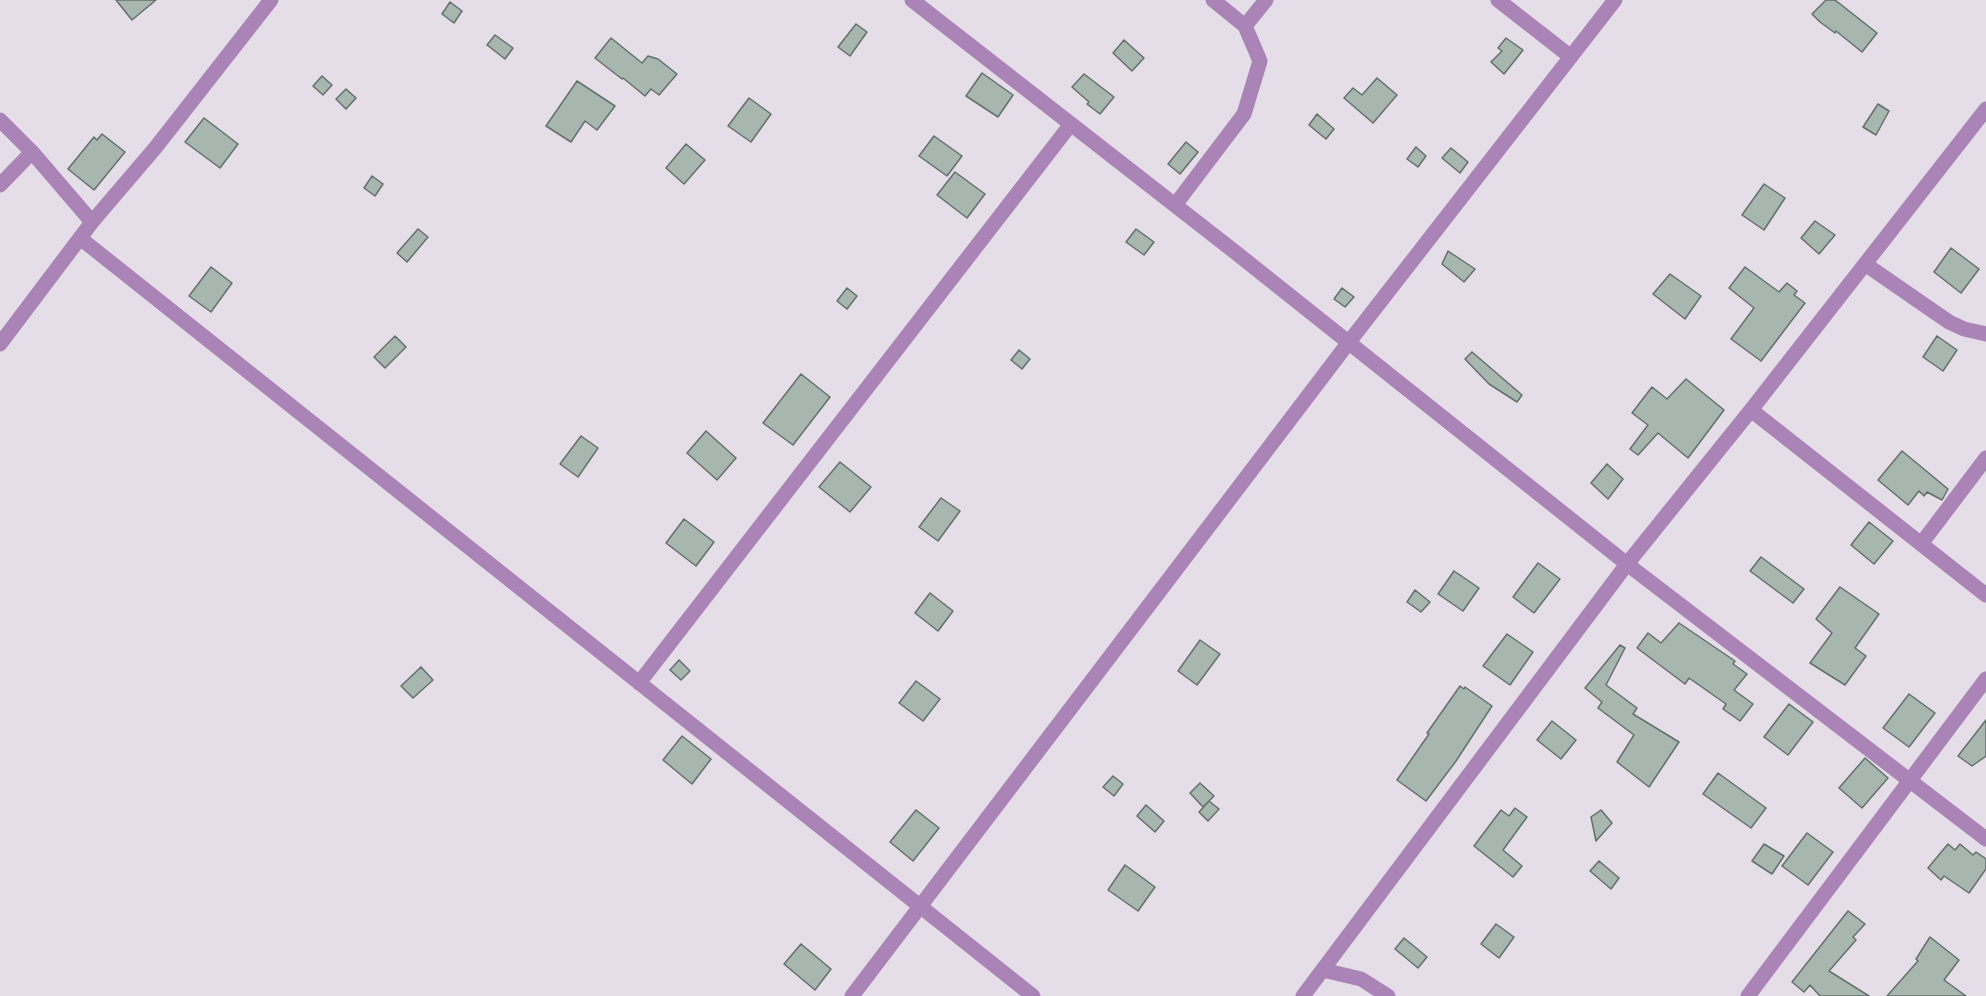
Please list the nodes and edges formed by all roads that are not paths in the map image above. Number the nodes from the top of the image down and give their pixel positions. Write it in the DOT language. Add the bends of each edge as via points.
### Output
graph roads {
  1 [pos="271,0"];
  2 [pos="912,0"];
  3 [pos="1213,0"];
  4 [pos="1266,0"];
  5 [pos="1498,0"];
  6 [pos="1615,0"];
  7 [pos="1245,26"];
  8 [pos="1571,57"];
  9 [pos="1986,109"];
  10 [pos="0,120"];
  11 [pos="1071,124"];
  12 [pos="32,152"];
  13 [pos="0,185"];
  14 [pos="1175,205"];
  15 [pos="92,222"];
  16 [pos="80,238"];
  17 [pos="1865,264"];
  18 [pos="1986,334"];
  19 [pos="1349,342"];
  20 [pos="0,344"];
  21 [pos="1751,410"];
  22 [pos="1986,458"];
  23 [pos="1921,544"];
  24 [pos="1627,564"];
  25 [pos="1986,595"];
  26 [pos="639,683"];
  27 [pos="1985,684"];
  28 [pos="1909,781"];
  29 [pos="1986,839"];
  30 [pos="920,907"];
  31 [pos="1323,970"];
  32 [pos="852,996"];
  33 [pos="1032,996"];
  34 [pos="1303,996"];
  35 [pos="1388,996"];
  36 [pos="1748,996"];
  1 -- 15 [label="street"];
  2 -- 11 [label="street"];
  3 -- 7 [label="street"];
  4 -- 7 [label="street"];
  5 -- 8 [label="street"];
  6 -- 8 [label="street"];
  7 -- 14 [label="street" via="1260,61 1244,114"];
  8 -- 19 [label="street"];
  9 -- 17 [label="street"];
  10 -- 12 [label="street"];
  11 -- 14 [label="street"];
  11 -- 26 [label="street"];
  12 -- 13 [label="street"];
  12 -- 15 [label="street"];
  14 -- 19 [label="street"];
  15 -- 16 [label="street"];
  16 -- 20 [label="street"];
  16 -- 26 [label="street"];
  17 -- 18 [label="street" via="1949,322"];
  17 -- 21 [label="street"];
  19 -- 24 [label="street"];
  19 -- 30 [label="street"];
  21 -- 23 [label="street"];
  21 -- 24 [label="street"];
  22 -- 23 [label="street"];
  23 -- 25 [label="street"];
  24 -- 28 [label="street"];
  24 -- 31 [label="street"];
  26 -- 30 [label="street"];
  27 -- 28 [label="street"];
  28 -- 29 [label="street"];
  28 -- 36 [label="street"];
  30 -- 32 [label="street"];
  30 -- 33 [label="street"];
  31 -- 34 [label="street"];
  31 -- 35 [label="street" via="1361,979"];
}
